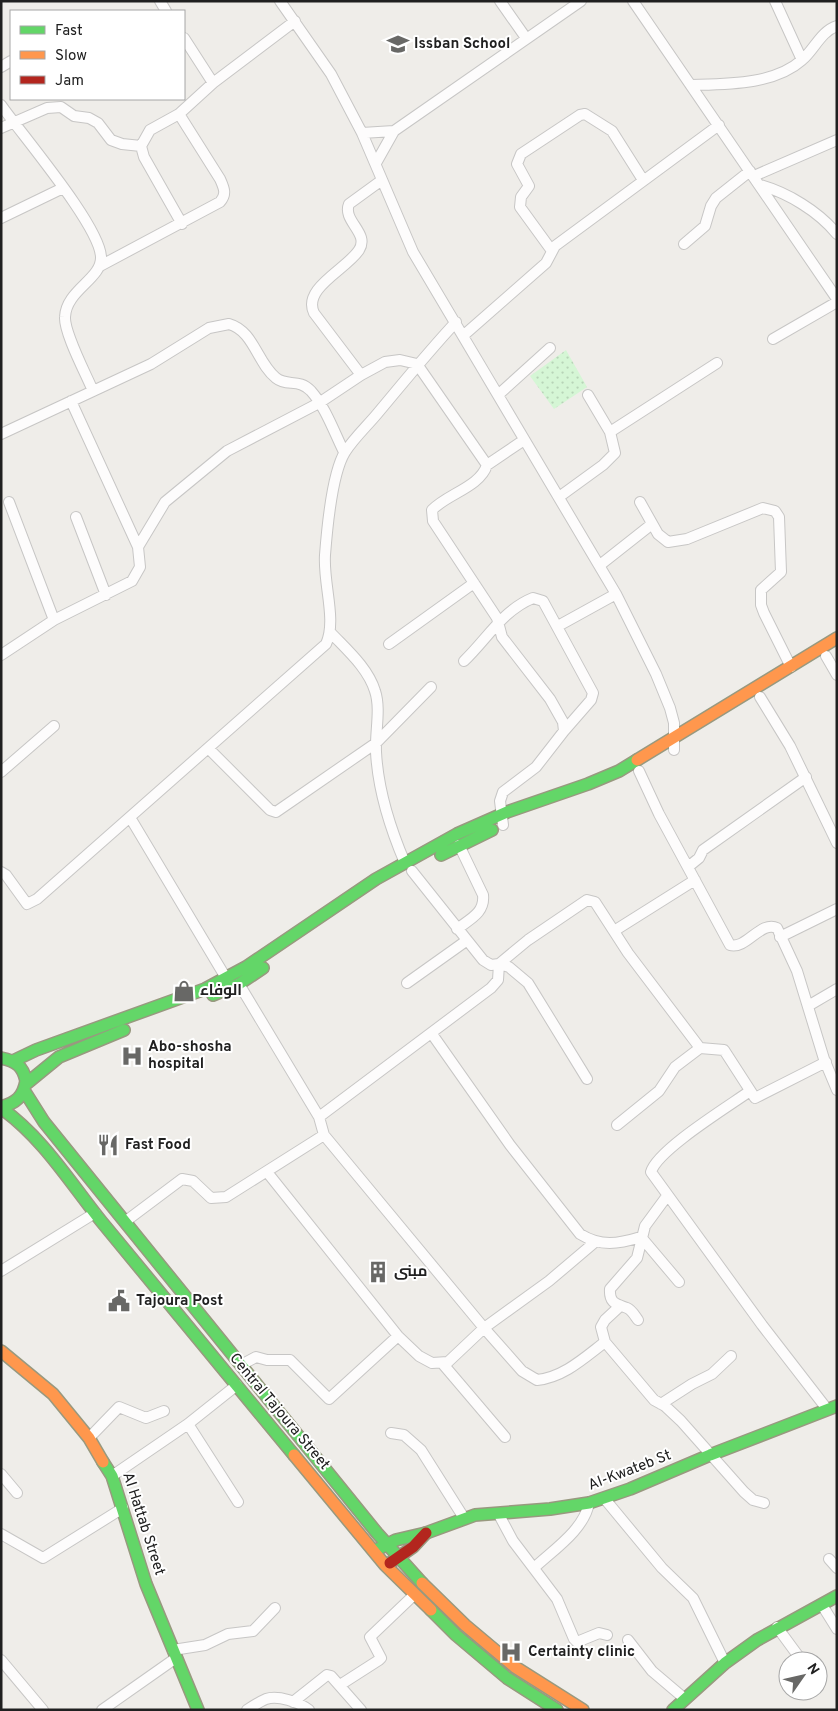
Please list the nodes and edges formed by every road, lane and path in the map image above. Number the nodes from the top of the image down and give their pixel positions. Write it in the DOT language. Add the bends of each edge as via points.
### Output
graph roads {
  1 [pos="280,1"];
  2 [pos="500,1"];
  3 [pos="581,1"];
  4 [pos="633,1"];
  5 [pos="775,1"];
  6 [pos="295,21"];
  7 [pos="837,26"];
  8 [pos="526,38"];
  9 [pos="185,40"];
  10 [pos="802,60"];
  11 [pos="213,84"];
  12 [pos="691,85"];
  13 [pos="1,105"];
  14 [pos="180,114"];
  15 [pos="13,123"];
  16 [pos="719,125"];
  17 [pos="1,128"];
  18 [pos="394,131"];
  19 [pos="362,133"];
  20 [pos="837,140"];
  21 [pos="140,146"];
  22 [pos="376,163"];
  23 [pos="755,177"];
  24 [pos="382,180"];
  25 [pos="643,180"];
  26 [pos="63,188"];
  27 [pos="1,218"];
  28 [pos="182,224"];
  29 [pos="837,234"];
  30 [pos="684,244"];
  31 [pos="552,251"];
  32 [pos="100,266"];
  33 [pos="837,301"];
  34 [pos="456,322"];
  35 [pos="464,335"];
  36 [pos="773,339"];
  37 [pos="550,348"];
  38 [pos="717,363"];
  39 [pos="417,364"];
  40 [pos="361,375"];
  41 [pos="93,391"];
  42 [pos="498,395"];
  43 [pos="588,395"];
  44 [pos="71,401"];
  45 [pos="320,403"];
  46 [pos="610,432"];
  47 [pos="1,434"];
  48 [pos="524,440"];
  49 [pos="344,452"];
  50 [pos="487,465"];
  51 [pos="559,496"];
  52 [pos="9,502"];
  53 [pos="640,502"];
  54 [pos="76,516"];
  55 [pos="652,524"];
  56 [pos="138,547"];
  57 [pos="600,565"];
  58 [pos="474,583"];
  59 [pos="616,594"];
  60 [pos="106,595"];
  61 [pos="54,620"];
  62 [pos="498,622"];
  63 [pos="558,626"];
  64 [pos="331,633"];
  65 [pos="837,638"];
  66 [pos="389,644"];
  67 [pos="837,650"];
  68 [pos="1,655"];
  69 [pos="826,656"];
  70 [pos="464,661"];
  71 [pos="792,667"];
  72 [pos="837,675"];
  73 [pos="431,687"];
  74 [pos="760,697"];
  75 [pos="54,726"];
  76 [pos="564,731"];
  77 [pos="675,738"];
  78 [pos="376,743"];
  79 [pos="208,748"];
  80 [pos="674,750"];
  81 [pos="639,771"];
  82 [pos="1,772"];
  83 [pos="806,777"];
  84 [pos="130,819"];
  85 [pos="502,820"];
  86 [pos="837,843"];
  87 [pos="459,846"];
  88 [pos="408,867"];
  89 [pos="688,867"];
  90 [pos="1,872"];
  91 [pos="695,880"];
  92 [pos="837,909"];
  93 [pos="457,929"];
  94 [pos="614,931"];
  95 [pos="780,936"];
  96 [pos="466,941"];
  97 [pos="499,964"];
  98 [pos="226,978"];
  99 [pos="407,983"];
  100 [pos="239,984"];
  101 [pos="837,988"];
  102 [pos="808,1006"];
  103 [pos="113,1029"];
  104 [pos="432,1034"];
  105 [pos="700,1048"];
  106 [pos="5,1057"];
  107 [pos="826,1062"];
  108 [pos="588,1079"];
  109 [pos="26,1088"];
  110 [pos="837,1090"];
  111 [pos="750,1091"];
  112 [pos="1,1108"];
  113 [pos="320,1117"];
  114 [pos="617,1125"];
  115 [pos="324,1135"];
  116 [pos="267,1172"];
  117 [pos="667,1196"];
  118 [pos="95,1213"];
  119 [pos="126,1221"];
  120 [pos="641,1237"];
  121 [pos="595,1242"];
  122 [pos="1,1271"];
  123 [pos="679,1282"];
  124 [pos="619,1308"];
  125 [pos="638,1320"];
  126 [pos="484,1328"];
  127 [pos="398,1336"];
  128 [pos="605,1342"];
  129 [pos="1,1351"];
  130 [pos="731,1356"];
  131 [pos="442,1363"];
  132 [pos="241,1365"];
  133 [pos="237,1385"];
  134 [pos="661,1404"];
  135 [pos="832,1408"];
  136 [pos="164,1411"];
  137 [pos="188,1424"];
  138 [pos="391,1432"];
  139 [pos="505,1437"];
  140 [pos="89,1438"];
  141 [pos="710,1455"];
  142 [pos="1,1474"];
  143 [pos="112,1476"];
  144 [pos="17,1493"];
  145 [pos="604,1498"];
  146 [pos="238,1502"];
  147 [pos="589,1503"];
  148 [pos="764,1504"];
  149 [pos="123,1508"];
  150 [pos="498,1513"];
  151 [pos="464,1518"];
  152 [pos="426,1533"];
  153 [pos="1,1534"];
  154 [pos="386,1544"];
  155 [pos="373,1552"];
  156 [pos="398,1557"];
  157 [pos="829,1559"];
  158 [pos="386,1565"];
  159 [pos="534,1568"];
  160 [pos="837,1568"];
  161 [pos="414,1595"];
  162 [pos="837,1596"];
  163 [pos="822,1605"];
  164 [pos="275,1608"];
  165 [pos="777,1627"];
  166 [pos="837,1629"];
  167 [pos="607,1635"];
  168 [pos="628,1640"];
  169 [pos="795,1651"];
  170 [pos="174,1654"];
  171 [pos="1,1660"];
  172 [pos="726,1663"];
  173 [pos="340,1685"];
  174 [pos="685,1699"];
  175 [pos="293,1702"];
  176 [pos="37,1708"];
  177 [pos="102,1710"];
  178 [pos="198,1710"];
  179 [pos="247,1710"];
  180 [pos="309,1710"];
  181 [pos="360,1710"];
  182 [pos="557,1710"];
  183 [pos="583,1710"];
  184 [pos="673,1710"];
  1 -- 6 [label="street"];
  2 -- 8 [label="street"];
  3 -- 8 [label="street"];
  4 -- 12 [label="street"];
  5 -- 10 [label="street"];
  6 -- 11 [label="street"];
  6 -- 19 [label="street" via="331,74"];
  7 -- 10 [label="street" via="828,30"];
  8 -- 18 [label="street"];
  9 -- 11 [label="street"];
  10 -- 12 [label="street" via="787,70 750,80"];
  11 -- 14 [label="street"];
  12 -- 16 [label="street"];
  13 -- 15 [label="street"];
  14 -- 21 [label="street" via="150,130"];
  14 -- 28 [label="street" via="225,190 225,197 220,202"];
  15 -- 17 [label="street"];
  15 -- 21 [label="street" via="47,108 61,107 74,116 98,123 111,140"];
  15 -- 26 [label="street"];
  16 -- 23 [label="street"];
  16 -- 25 [label="street"];
  18 -- 19 [label="street"];
  18 -- 22 [label="street"];
  19 -- 22 [label="street"];
  20 -- 23 [label="street"];
  21 -- 28 [label="street"];
  22 -- 24 [label="street"];
  23 -- 29 [label="street" via="791,197 830,225"];
  23 -- 30 [label="street" via="716,198 705,226"];
  23 -- 33 [label="street"];
  24 -- 34 [label="street" via="413,252"];
  24 -- 40 [label="street" via="349,204 348,214 361,237 361,247 316,292 312,301 314,313"];
  25 -- 31 [label="street"];
  25 -- 31 [label="street" via="612,132 585,114 521,154 517,164 529,186 520,200 520,207"];
  26 -- 27 [label="street"];
  26 -- 32 [label="street" via="96,240 101,255"];
  28 -- 32 [label="street"];
  31 -- 35 [label="street" via="546,264"];
  32 -- 41 [label="street" via="76,292 65,315"];
  33 -- 36 [label="street"];
  34 -- 35 [label="street"];
  34 -- 39 [label="street"];
  35 -- 42 [label="street"];
  37 -- 42 [label="street"];
  38 -- 46 [label="street"];
  39 -- 40 [label="street" via="395,360"];
  39 -- 49 [label="street"];
  39 -- 50 [label="street"];
  40 -- 45 [label="street"];
  41 -- 44 [label="street"];
  41 -- 45 [label="street" via="151,364 210,328 229,324 243,332 277,379 287,383 299,382"];
  42 -- 48 [label="street"];
  43 -- 46 [label="street"];
  44 -- 47 [label="street"];
  44 -- 56 [label="street"];
  45 -- 49 [label="street"];
  45 -- 56 [label="street" via="227,451 210,464 165,502"];
  46 -- 51 [label="street" via="615,449 613,456"];
  48 -- 50 [label="street"];
  48 -- 51 [label="street"];
  49 -- 64 [label="street" via="332,495 325,556 324,576"];
  50 -- 58 [label="street" via="485,471 470,484 437,505 432,515"];
  51 -- 57 [label="street"];
  52 -- 61 [label="street"];
  53 -- 55 [label="street"];
  54 -- 60 [label="street"];
  55 -- 57 [label="street"];
  55 -- 71 [label="street" via="662,539 674,543 763,508 774,511 779,518 781,572 761,590 761,605"];
  56 -- 60 [label="street" via="138,574 132,581"];
  57 -- 59 [label="street"];
  58 -- 62 [label="street"];
  58 -- 66 [label="street"];
  59 -- 63 [label="street"];
  59 -- 77 [label="street" via="670,708"];
  60 -- 61 [label="street"];
  61 -- 68 [label="street"];
  62 -- 63 [label="street" via="533,598 543,601"];
  62 -- 70 [label="street"];
  62 -- 76 [label="street" via="507,644 550,699 563,722"];
  63 -- 76 [label="street" via="593,693 591,700"];
  64 -- 78 [label="street" via="368,675 375,689 378,700"];
  64 -- 79 [label="street" via="316,654"];
  65 -- 71 [label="main road"];
  67 -- 69 [label="main road"];
  69 -- 72 [label="street"];
  69 -- 74 [label="main road"];
  71 -- 77 [label="main road"];
  73 -- 78 [label="street"];
  74 -- 80 [label="main road"];
  74 -- 83 [label="street"];
  75 -- 82 [label="street"];
  76 -- 85 [label="street" via="536,767 503,792 500,801"];
  77 -- 80 [label="street"];
  77 -- 85 [label="main road" via="619,771"];
  78 -- 79 [label="street" via="276,812 270,810"];
  78 -- 88 [label="street" via="380,787 392,834"];
  79 -- 84 [label="street"];
  80 -- 81 [label="main road"];
  81 -- 85 [label="main road" via="619,781"];
  81 -- 89 [label="street" via="658,814"];
  83 -- 86 [label="street"];
  83 -- 89 [label="street" via="703,850"];
  84 -- 90 [label="street" via="30,903 24,901 6,874"];
  84 -- 98 [label="street"];
  85 -- 87 [label="main road"];
  85 -- 88 [label="main road" via="458,834"];
  87 -- 88 [label="main road"];
  87 -- 93 [label="street" via="483,895 484,904 480,912"];
  88 -- 93 [label="street"];
  88 -- 98 [label="main road" via="376,878"];
  88 -- 100 [label="main road"];
  89 -- 91 [label="street"];
  91 -- 94 [label="street"];
  91 -- 95 [label="street" via="730,945 738,946 773,926"];
  92 -- 95 [label="street"];
  93 -- 96 [label="street"];
  94 -- 97 [label="street" via="595,902 587,900"];
  94 -- 105 [label="street"];
  95 -- 102 [label="street" via="797,970"];
  96 -- 97 [label="street" via="483,960 491,965"];
  96 -- 99 [label="street"];
  97 -- 104 [label="street" via="496,983"];
  97 -- 108 [label="street" via="516,971 528,983"];
  98 -- 103 [label="main road"];
  100 -- 103 [label="main road" via="161,1017"];
  100 -- 113 [label="street"];
  101 -- 102 [label="street"];
  102 -- 107 [label="street"];
  103 -- 106 [label="main road"];
  103 -- 109 [label="main road" via="39,1070"];
  104 -- 113 [label="street"];
  104 -- 121 [label="street" via="510,1145 580,1234"];
  105 -- 111 [label="street" via="724,1050"];
  105 -- 114 [label="street" via="675,1067 659,1092"];
  106 -- 109 [label="main road" via="23,1070"];
  107 -- 110 [label="street"];
  107 -- 111 [label="street" via="756,1098"];
  109 -- 112 [label="main road" via="15,1104"];
  109 -- 119 [label="main road" via="44,1122"];
  111 -- 117 [label="street" via="653,1165 652,1177"];
  112 -- 118 [label="main road, Central Tajoura Street" via="30,1130"];
  113 -- 115 [label="street"];
  115 -- 116 [label="street"];
  115 -- 126 [label="street"];
  116 -- 119 [label="street" via="220,1198 208,1196 193,1181 182,1179"];
  116 -- 127 [label="street"];
  117 -- 120 [label="street" via="645,1226"];
  117 -- 135 [label="street"];
  118 -- 122 [label="street"];
  118 -- 133 [label="main road, Central Tajoura Street"];
  119 -- 132 [label="main road"];
  120 -- 121 [label="street" via="612,1244"];
  120 -- 123 [label="street"];
  120 -- 124 [label="street" via="637,1258 610,1290"];
  121 -- 126 [label="street" via="549,1281"];
  124 -- 125 [label="street" via="630,1310"];
  124 -- 128 [label="street" via="601,1328"];
  126 -- 128 [label="street" via="522,1371 538,1380 563,1373"];
  126 -- 131 [label="street" via="448,1362"];
  127 -- 131 [label="street" via="419,1356 432,1363"];
  127 -- 132 [label="street" via="329,1399 290,1360 256,1357"];
  128 -- 134 [label="street" via="654,1400"];
  129 -- 140 [label="main road, Al Hattab Street" via="53,1394"];
  130 -- 134 [label="street" via="712,1374"];
  131 -- 139 [label="street"];
  132 -- 154 [label="main road"];
  133 -- 137 [label="street"];
  133 -- 155 [label="main road, Central Tajoura Street"];
  134 -- 141 [label="street" via="681,1421"];
  135 -- 141 [label="main road, Al-Kwateb St"];
  136 -- 140 [label="street" via="146,1418 119,1407"];
  137 -- 143 [label="street"];
  137 -- 146 [label="street"];
  138 -- 151 [label="street" via="404,1435 421,1450"];
  140 -- 143 [label="main road, Al Hattab Street"];
  141 -- 145 [label="main road, Al-Kwateb St"];
  141 -- 148 [label="street" via="744,1492"];
  142 -- 144 [label="street"];
  143 -- 149 [label="main road, Al Hattab Street"];
  145 -- 147 [label="main road, Al-Kwateb St"];
  145 -- 172 [label="street" via="662,1568 692,1598"];
  147 -- 150 [label="main road, Al-Kwateb St" via="550,1510"];
  147 -- 159 [label="street" via="588,1512 576,1528"];
  149 -- 153 [label="street" via="43,1558"];
  149 -- 170 [label="main road, Al Hattab Street" via="146,1584"];
  150 -- 151 [label="main road, Al-Kwateb St"];
  150 -- 159 [label="street" via="513,1541"];
  151 -- 152 [label="main road, Al-Kwateb St"];
  152 -- 154 [label="main road"];
  152 -- 156 [label="main road"];
  154 -- 155 [label="main road"];
  154 -- 156 [label="main road"];
  155 -- 158 [label="main road, Central Tajoura Street"];
  156 -- 158 [label="main road"];
  156 -- 183 [label="main road" via="465,1625 515,1667"];
  157 -- 160 [label="street"];
  158 -- 161 [label="main road, Central Tajoura Street"];
  159 -- 167 [label="street" via="557,1599 577,1642 599,1633"];
  161 -- 173 [label="street" via="370,1637 381,1658"];
  161 -- 182 [label="main road, Central Tajoura Street" via="507,1678"];
  162 -- 163 [label="main road"];
  163 -- 165 [label="main road"];
  163 -- 166 [label="street"];
  164 -- 170 [label="street" via="254,1631 228,1634"];
  165 -- 169 [label="street"];
  165 -- 172 [label="main road"];
  168 -- 174 [label="street" via="652,1671"];
  170 -- 177 [label="street"];
  170 -- 178 [label="main road, Al Hattab Street"];
  171 -- 176 [label="street"];
  172 -- 174 [label="main road"];
  173 -- 175 [label="street" via="327,1675"];
  173 -- 181 [label="street"];
  174 -- 184 [label="main road"];
  175 -- 179 [label="street" via="273,1698"];
  175 -- 180 [label="street"];
}
